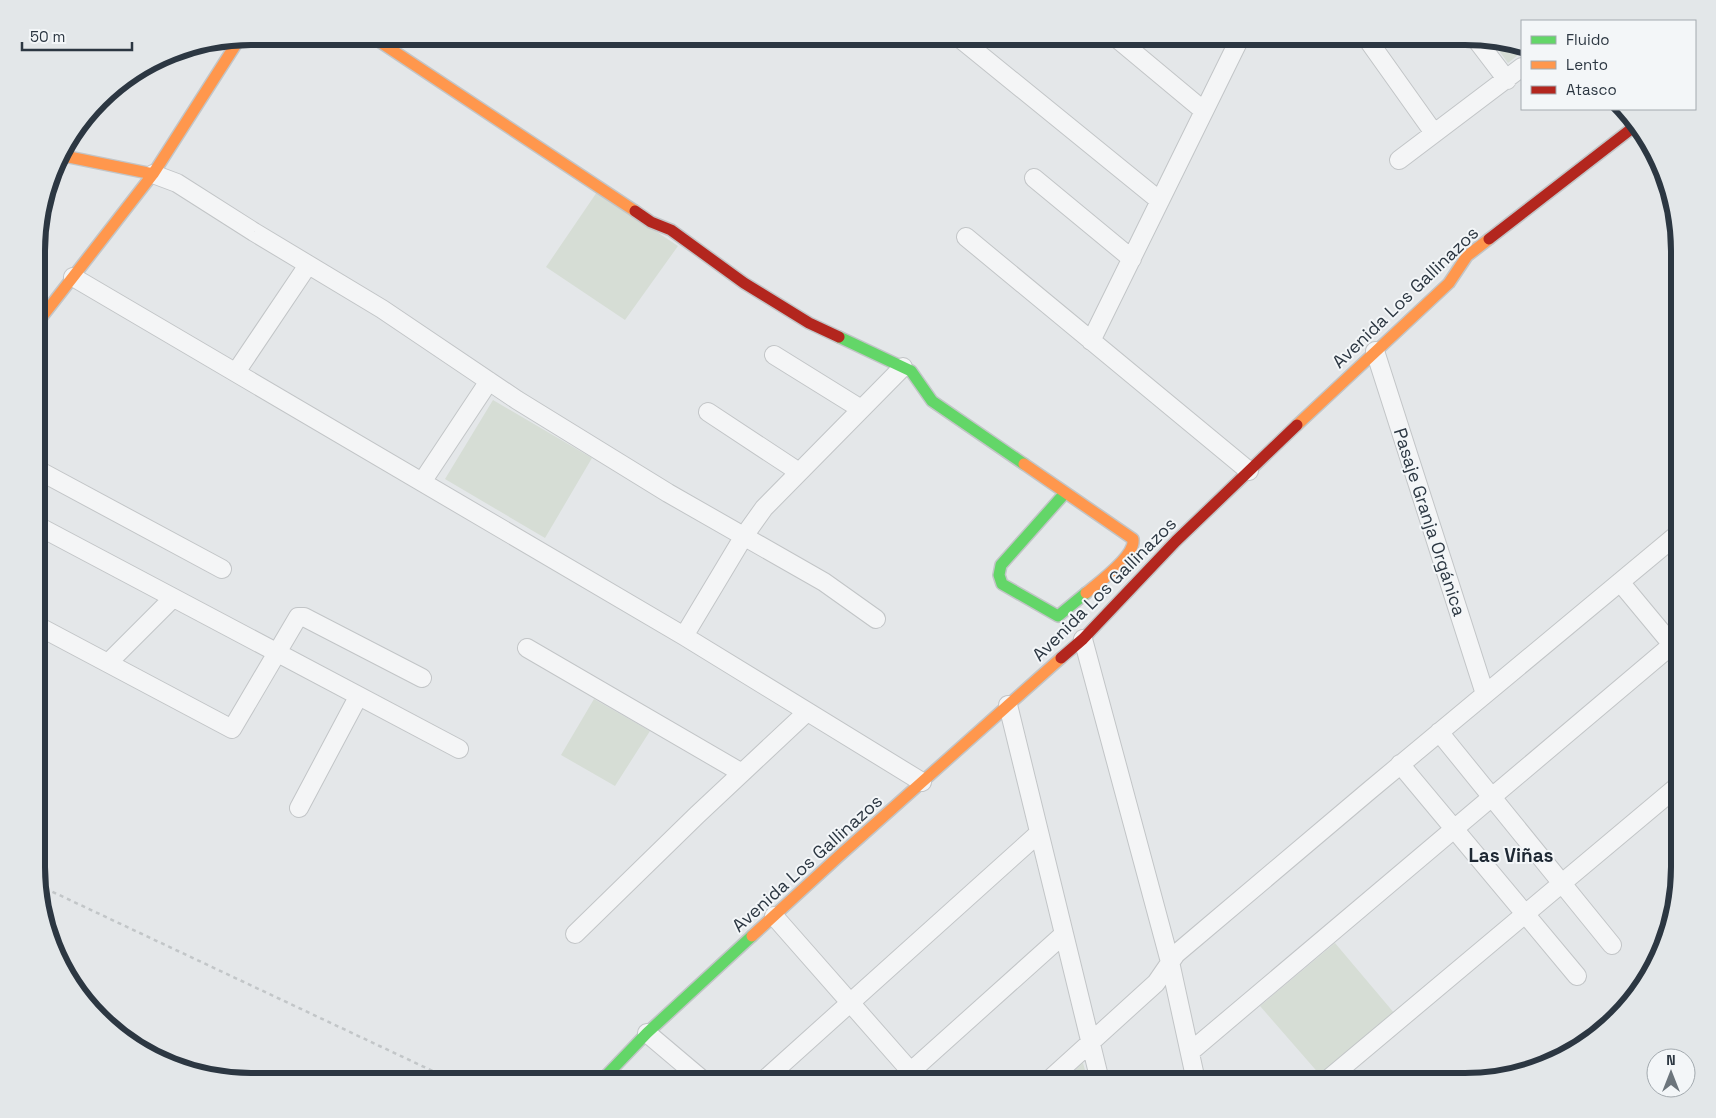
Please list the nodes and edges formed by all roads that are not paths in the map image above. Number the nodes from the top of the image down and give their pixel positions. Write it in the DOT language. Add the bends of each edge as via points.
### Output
graph roads {
  1 [pos="235,45"];
  2 [pos="385,45"];
  3 [pos="968,45"];
  4 [pos="1125,45"];
  5 [pos="1237,45"];
  6 [pos="1372,45"];
  7 [pos="1480,45"];
  8 [pos="1521,68"];
  9 [pos="1506,80"];
  10 [pos="1204,111"];
  11 [pos="1631,129"];
  12 [pos="1434,133"];
  13 [pos="68,157"];
  14 [pos="1399,160"];
  15 [pos="153,174"];
  16 [pos="1034,178"];
  17 [pos="1160,201"];
  18 [pos="966,236"];
  19 [pos="1132,259"];
  20 [pos="308,265"];
  21 [pos="73,277"];
  22 [pos="45,313"];
  23 [pos="1091,341"];
  24 [pos="1375,351"];
  25 [pos="774,356"];
  26 [pos="903,367"];
  27 [pos="236,372"];
  28 [pos="489,381"];
  29 [pos="861,409"];
  30 [pos="708,412"];
  31 [pos="1249,471"];
  32 [pos="799,472"];
  33 [pos="45,474"];
  34 [pos="422,482"];
  35 [pos="1065,492"];
  36 [pos="45,530"];
  37 [pos="744,536"];
  38 [pos="1671,540"];
  39 [pos="222,570"];
  40 [pos="1620,582"];
  41 [pos="173,598"];
  42 [pos="876,619"];
  43 [pos="45,630"];
  44 [pos="684,636"];
  45 [pos="1084,639"];
  46 [pos="1671,639"];
  47 [pos="527,648"];
  48 [pos="1671,651"];
  49 [pos="276,653"];
  50 [pos="108,663"];
  51 [pos="422,678"];
  52 [pos="1485,694"];
  53 [pos="358,697"];
  54 [pos="1008,705"];
  55 [pos="807,712"];
  56 [pos="1439,732"];
  57 [pos="459,749"];
  58 [pos="1400,764"];
  59 [pos="742,773"];
  60 [pos="913,776"];
  61 [pos="1671,792"];
  62 [pos="1492,797"];
  63 [pos="299,808"];
  64 [pos="1454,829"];
  65 [pos="1040,833"];
  66 [pos="1562,884"];
  67 [pos="1526,914"];
  68 [pos="774,916"];
  69 [pos="575,934"];
  70 [pos="1064,934"];
  71 [pos="1612,945"];
  72 [pos="1170,962"];
  73 [pos="1577,976"];
  74 [pos="850,1002"];
  75 [pos="647,1033"];
  76 [pos="1091,1043"];
  77 [pos="1190,1052"];
  78 [pos="609,1073"];
  79 [pos="694,1073"];
  80 [pos="772,1073"];
  81 [pos="906,1073"];
  82 [pos="915,1073"];
  83 [pos="1058,1073"];
  84 [pos="1098,1073"];
  85 [pos="1194,1073"];
  86 [pos="1336,1073"];
  1 -- 15 [label="street"];
  2 -- 26 [label="street" via="651,222 671,230 760,293 809,323"];
  3 -- 17 [label="street"];
  4 -- 10 [label="street"];
  5 -- 10 [label="street"];
  6 -- 12 [label="street"];
  7 -- 9 [label="street"];
  8 -- 9 [label="street"];
  9 -- 12 [label="street"];
  10 -- 17 [label="street"];
  11 -- 24 [label="street, Avenida Los Gallinazos" via="1467,256 1449,283"];
  12 -- 14 [label="street"];
  13 -- 15 [label="street"];
  15 -- 20 [label="street" via="177,183"];
  15 -- 21 [label="street"];
  16 -- 19 [label="street"];
  17 -- 19 [label="street"];
  18 -- 23 [label="street"];
  19 -- 23 [label="street"];
  20 -- 27 [label="street"];
  20 -- 28 [label="street" via="382,309"];
  21 -- 22 [label="street"];
  21 -- 27 [label="street"];
  23 -- 31 [label="street"];
  24 -- 31 [label="street, Avenida Los Gallinazos"];
  24 -- 52 [label="street, Pasaje Granja Orgánica"];
  25 -- 29 [label="street"];
  26 -- 29 [label="street"];
  26 -- 35 [label="street" via="911,371 932,401"];
  27 -- 34 [label="street"];
  28 -- 34 [label="street"];
  28 -- 37 [label="street" via="668,493"];
  29 -- 32 [label="street"];
  30 -- 32 [label="street"];
  31 -- 45 [label="street, Avenida Los Gallinazos" via="1176,541"];
  32 -- 37 [label="street" via="764,508"];
  33 -- 39 [label="street"];
  34 -- 44 [label="street"];
  35 -- 35 [label="street" via="1001,565 999,575 1002,584 1058,616 1113,570 1134,544 1133,539"];
  36 -- 41 [label="street"];
  37 -- 42 [label="street" via="824,582"];
  37 -- 44 [label="street"];
  38 -- 40 [label="street"];
  40 -- 46 [label="street"];
  40 -- 52 [label="street"];
  41 -- 49 [label="street"];
  41 -- 50 [label="street"];
  43 -- 50 [label="street"];
  44 -- 55 [label="street"];
  45 -- 54 [label="street, Avenida Los Gallinazos"];
  45 -- 72 [label="street"];
  47 -- 59 [label="street"];
  48 -- 62 [label="street"];
  49 -- 50 [label="street" via="232,729"];
  49 -- 51 [label="street" via="298,617 304,617"];
  49 -- 53 [label="street"];
  52 -- 56 [label="street"];
  53 -- 57 [label="street"];
  53 -- 63 [label="street"];
  54 -- 60 [label="street, Avenida Los Gallinazos"];
  54 -- 65 [label="street"];
  55 -- 59 [label="street"];
  55 -- 60 [label="street"];
  56 -- 58 [label="street"];
  56 -- 62 [label="street"];
  58 -- 64 [label="street"];
  58 -- 72 [label="street"];
  59 -- 69 [label="street"];
  60 -- 68 [label="street, Avenida Los Gallinazos"];
  61 -- 66 [label="street"];
  62 -- 64 [label="street"];
  62 -- 66 [label="street"];
  64 -- 67 [label="street"];
  64 -- 77 [label="street"];
  65 -- 70 [label="street"];
  65 -- 74 [label="street"];
  66 -- 67 [label="street"];
  66 -- 71 [label="street"];
  67 -- 73 [label="street"];
  67 -- 86 [label="street"];
  68 -- 74 [label="street"];
  68 -- 75 [label="street, Avenida Los Gallinazos"];
  70 -- 76 [label="street"];
  70 -- 82 [label="street"];
  72 -- 76 [label="street" via="1156,983"];
  72 -- 77 [label="street"];
  74 -- 80 [label="street"];
  74 -- 81 [label="street"];
  75 -- 78 [label="street, Avenida Los Gallinazos"];
  75 -- 79 [label="street"];
  76 -- 83 [label="street"];
  76 -- 84 [label="street"];
  77 -- 85 [label="street"];
}
